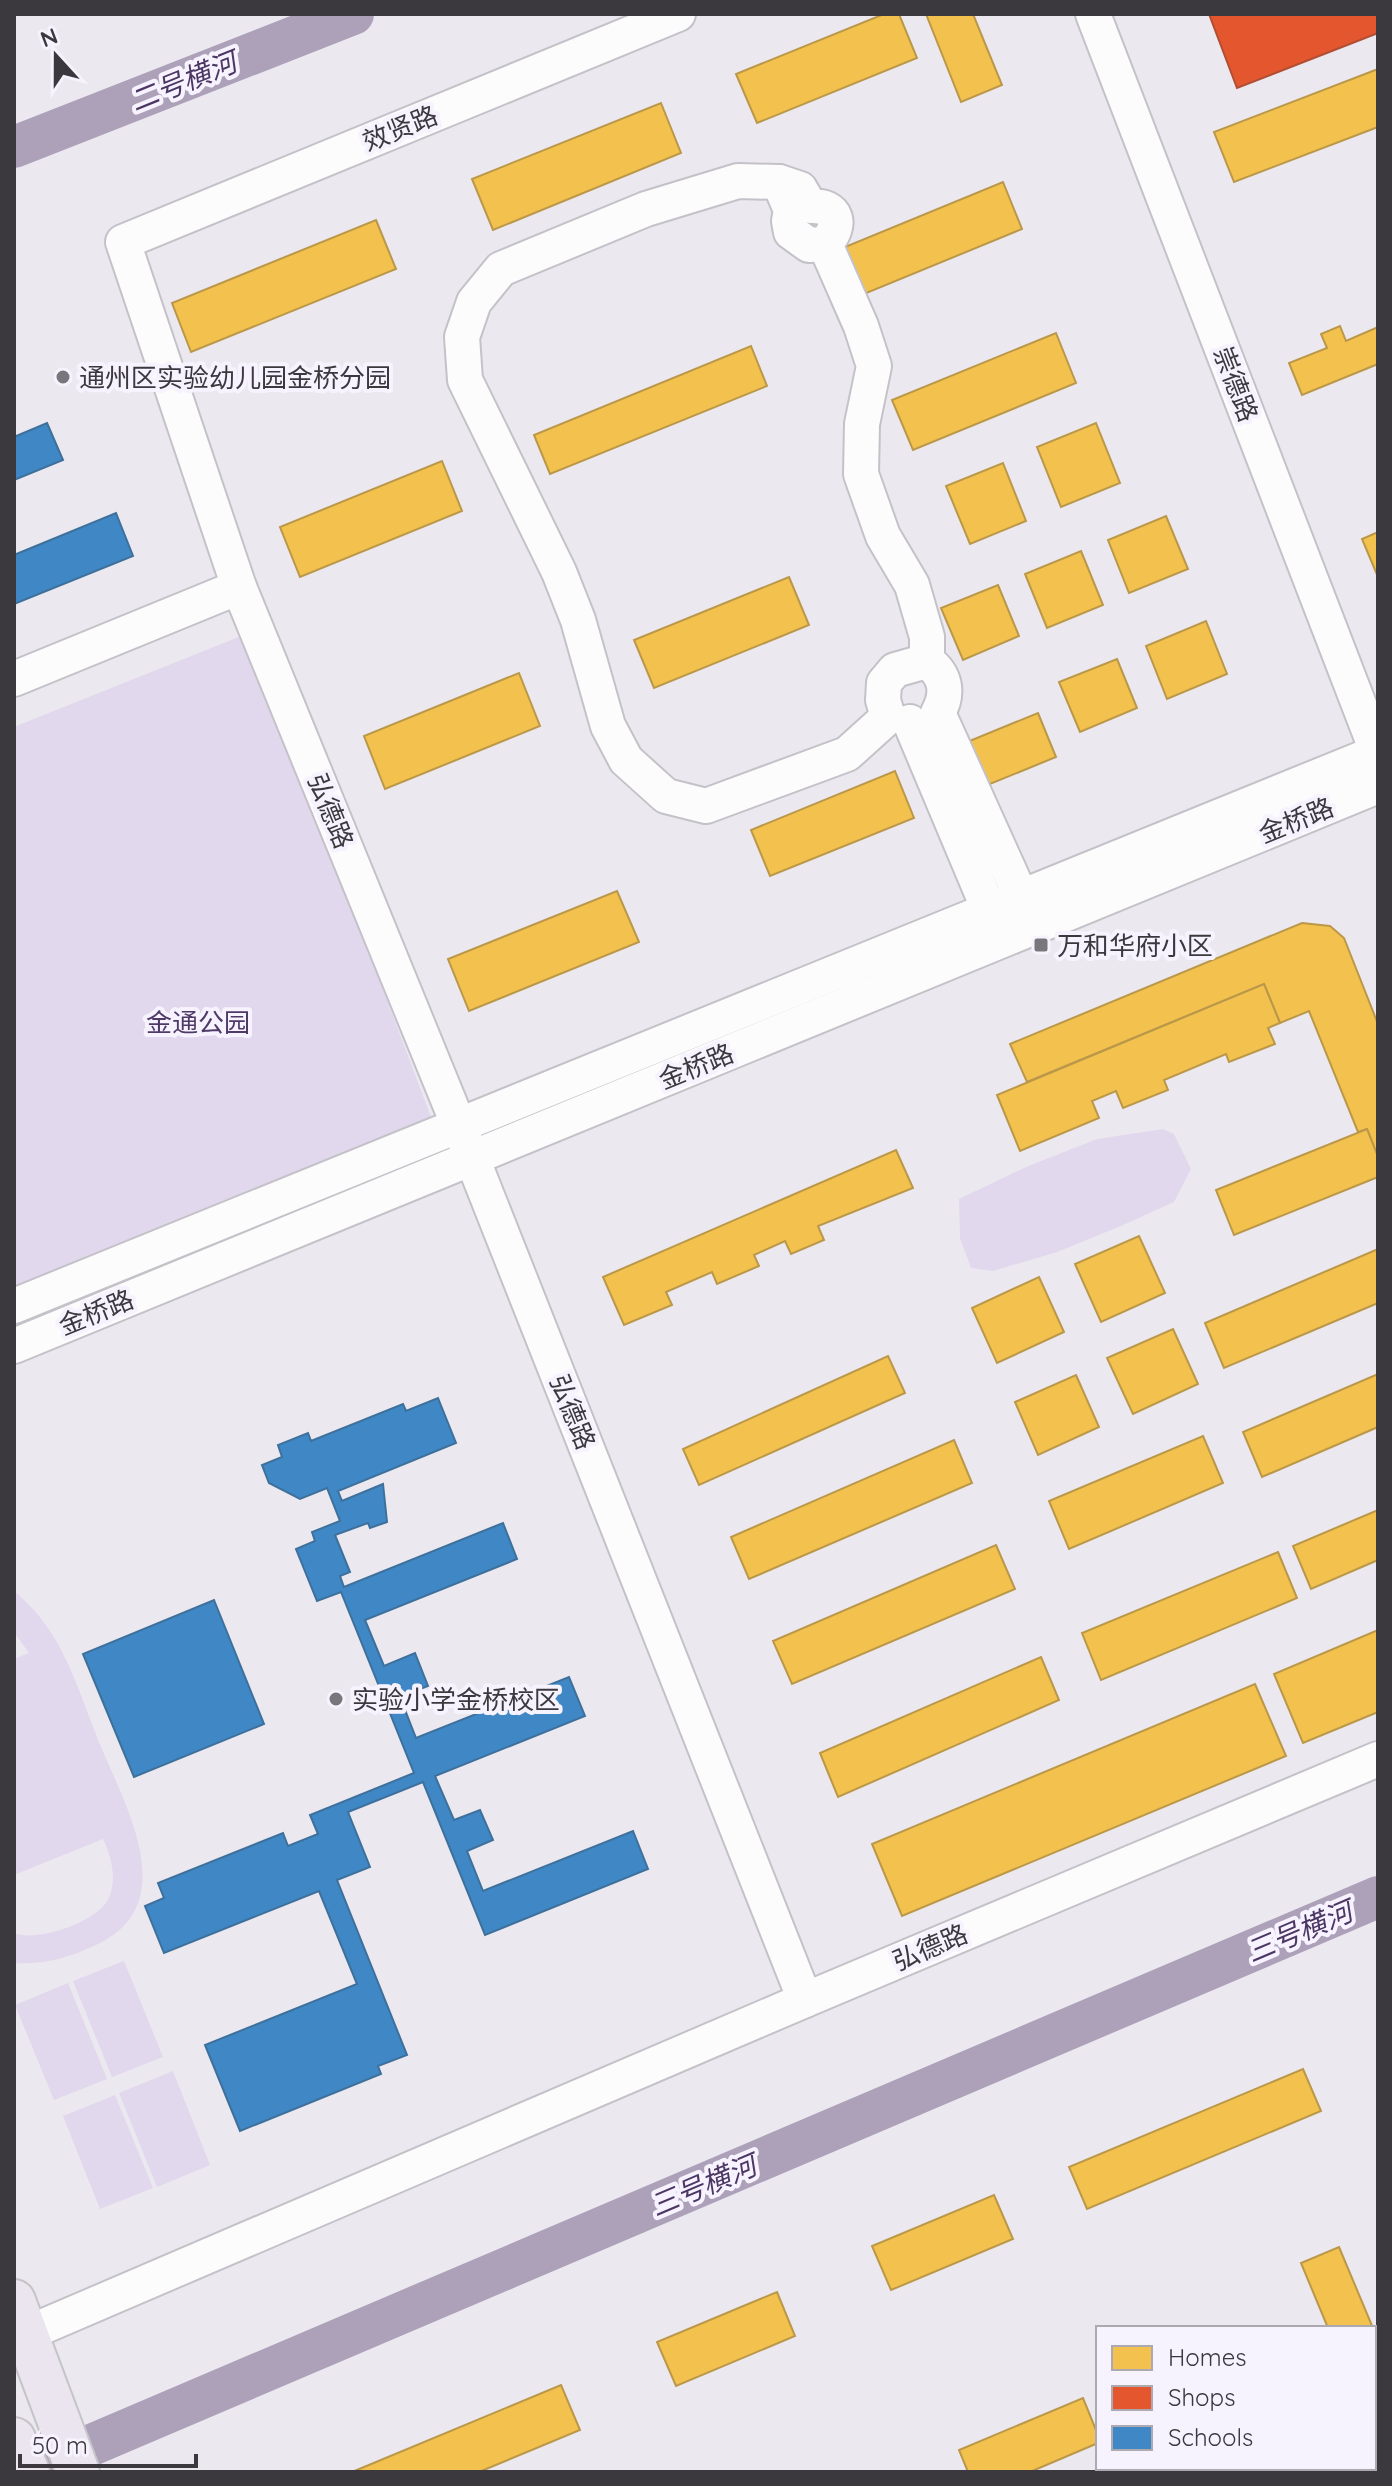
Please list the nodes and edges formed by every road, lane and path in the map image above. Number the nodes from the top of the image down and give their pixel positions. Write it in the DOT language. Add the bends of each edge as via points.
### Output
graph roads {
  1 [pos="678,14"];
  2 [pos="1093,14"];
  3 [pos="123,242"];
  4 [pos="239,587"];
  5 [pos="927,661"];
  6 [pos="14,679"];
  7 [pos="912,718"];
  8 [pos="1378,753"];
  9 [pos="1378,786"];
  10 [pos="1021,897"];
  11 [pos="989,910"];
  12 [pos="472,1158"];
  13 [pos="14,1306"];
  14 [pos="14,1346"];
  15 [pos="1378,1759"];
  16 [pos="805,2000"];
  17 [pos="14,2301"];
  18 [pos="14,2339"];
  19 [pos="14,2439"];
  20 [pos="28,2472"];
  21 [pos="78,2472"];
  1 -- 3 [label="street, 效贤路"];
  2 -- 8 [label="street, 崇德路"];
  3 -- 4 [label="street, 弘德路"];
  4 -- 6 [label="street"];
  4 -- 12 [label="street, 弘德路"];
  5 -- 7 [label="street" via="944,682 946,699"];
  5 -- 7 [label="street" via="895,670 884,683 883,700"];
  5 -- 7 [label="street" via="927,637 912,585 883,536 861,474 862,424 874,366 825,244 809,245 791,232 791,210 779,182 738,181 646,209 501,269 474,302 462,337 465,380 559,572 608,726 626,760 666,796 706,806 847,754"];
  7 -- 10 [label="street"];
  7 -- 11 [label="street"];
  8 -- 10 [label="street, 金桥路"];
  9 -- 12 [label="street, 金桥路"];
  10 -- 11 [label="street, 金桥路"];
  11 -- 13 [label="street, 金桥路"];
  12 -- 14 [label="street, 金桥路"];
  12 -- 16 [label="street, 弘德路"];
  15 -- 16 [label="street, 弘德路"];
  16 -- 18 [label="street"];
  17 -- 21 [label="main road"];
  19 -- 20 [label="main road"];
}
